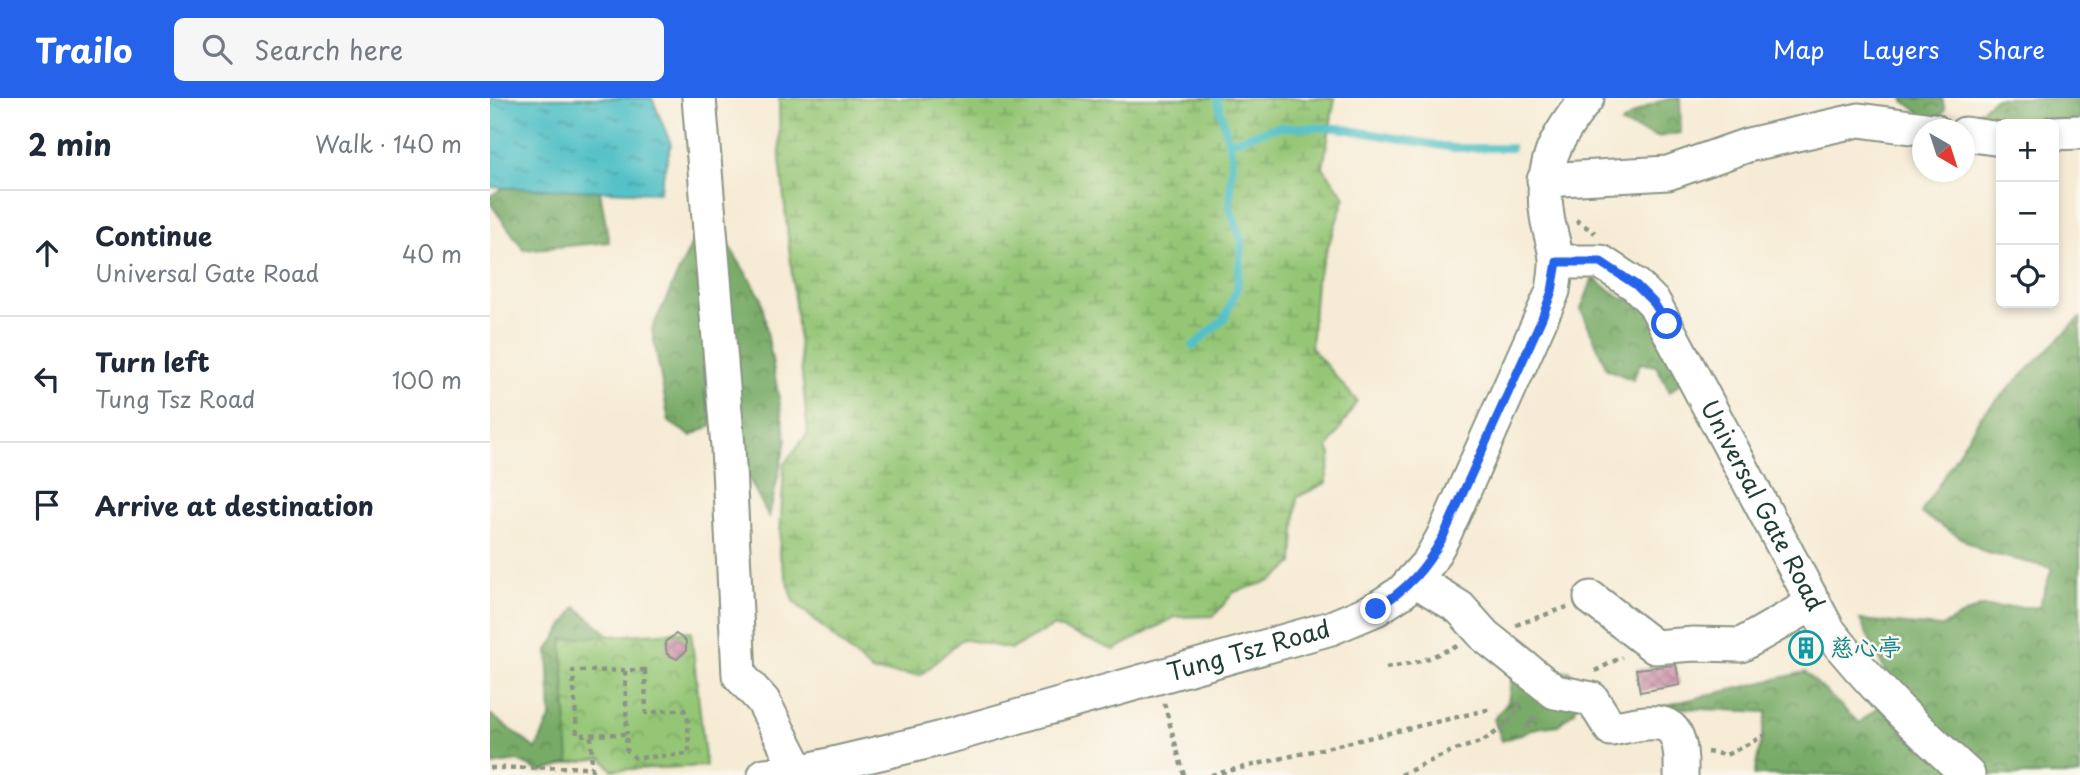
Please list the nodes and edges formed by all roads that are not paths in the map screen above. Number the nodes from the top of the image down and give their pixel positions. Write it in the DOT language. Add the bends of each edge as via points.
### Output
graph roads {
  1 [pos="699,98"];
  2 [pos="1587,98"];
  3 [pos="1912,127"];
  4 [pos="2080,132"];
  5 [pos="2059,133"];
  6 [pos="1975,135"];
  7 [pos="1996,138"];
  8 [pos="1544,180"];
  9 [pos="1557,262"];
  10 [pos="1415,579"];
  11 [pos="1591,598"];
  12 [pos="1814,603"];
  13 [pos="799,772"];
  14 [pos="765,775"];
  15 [pos="1681,775"];
  16 [pos="1968,775"];
  1 -- 13 [label="street" via="728,447 739,675 763,701"];
  2 -- 8 [label="street, Tung Tsz Road" via="1554,148"];
  3 -- 8 [label="street" via="1859,120 1748,145 1668,173"];
  4 -- 5 [label="street"];
  6 -- 7 [label="street"];
  8 -- 9 [label="street, Tung Tsz Road"];
  9 -- 10 [label="street, Tung Tsz Road" via="1549,300 1504,404 1443,537"];
  9 -- 12 [label="street, Universal Gate Road" via="1601,262 1654,303"];
  10 -- 13 [label="street, Tung Tsz Road" via="1376,609 1331,628 935,740"];
  10 -- 15 [label="street" via="1460,608 1485,636 1555,692 1592,699 1611,729 1653,720 1672,729 1681,748"];
  11 -- 12 [label="street" via="1655,647 1741,645"];
  12 -- 16 [label="street, Universal Gate Road" via="1857,668"];
  13 -- 14 [label="street, Tung Tsz Road"];
}
